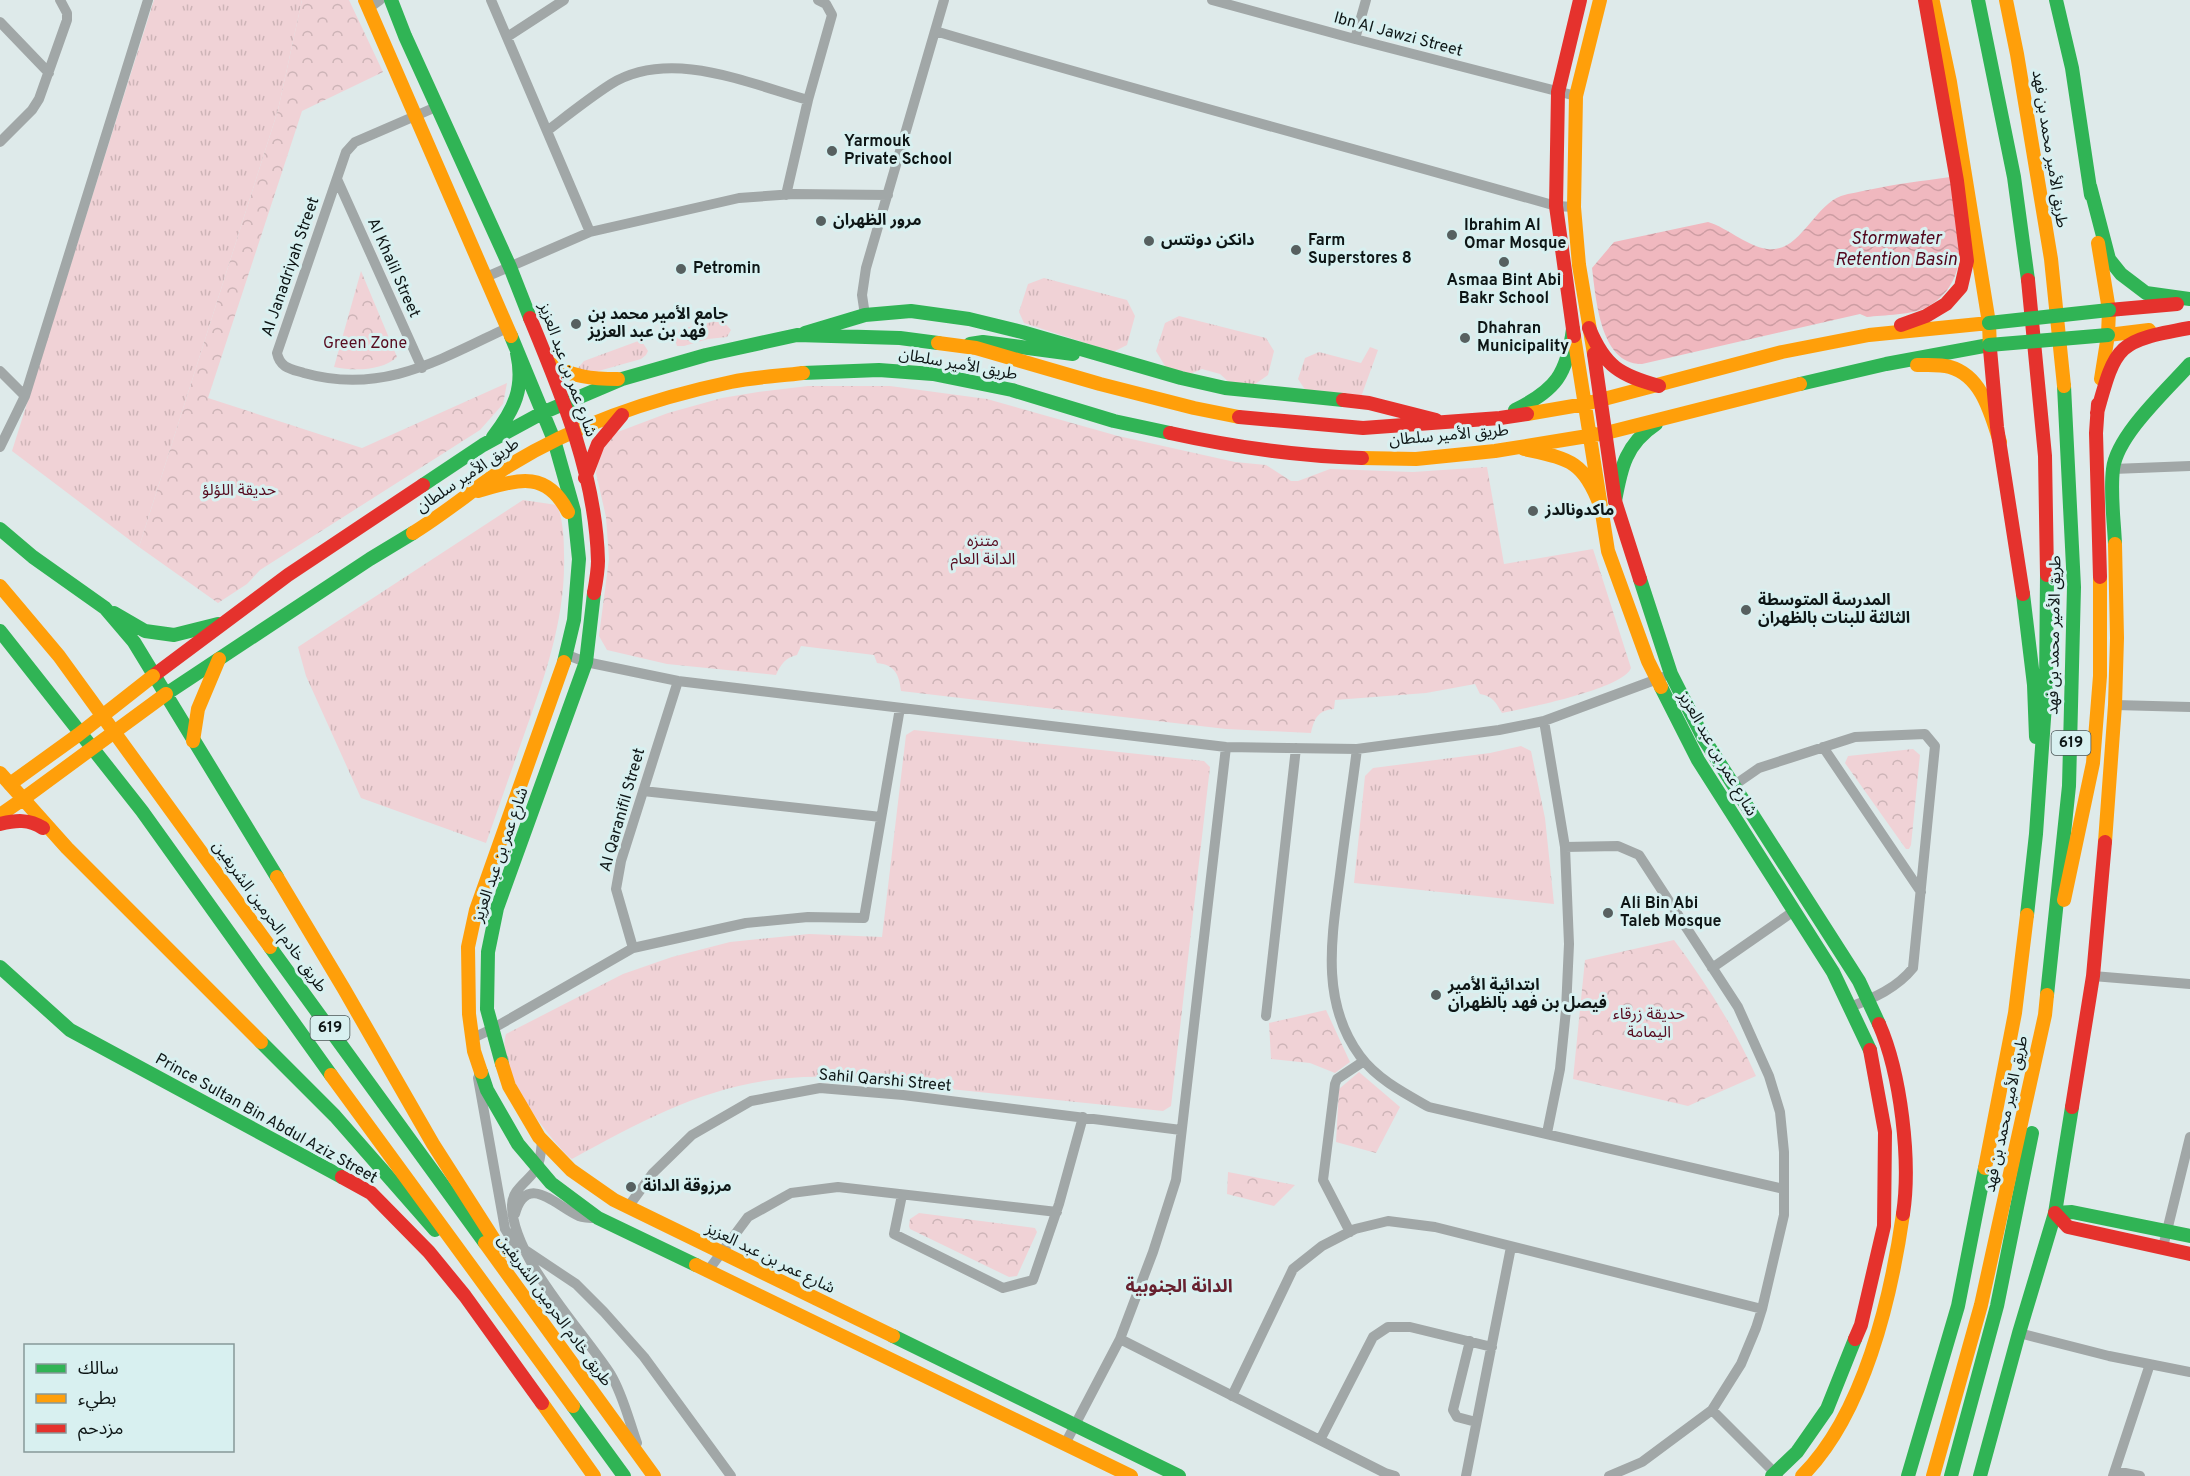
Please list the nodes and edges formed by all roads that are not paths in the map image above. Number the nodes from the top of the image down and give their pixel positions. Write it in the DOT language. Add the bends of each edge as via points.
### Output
graph roads {
  1 [pos="60,0"];
  2 [pos="148,0"];
  3 [pos="391,0"];
  4 [pos="491,0"];
  5 [pos="564,0"];
  6 [pos="818,0"];
  7 [pos="944,0"];
  8 [pos="1212,0"];
  9 [pos="1366,0"];
  10 [pos="1580,0"];
  11 [pos="1600,0"];
  12 [pos="1925,0"];
  13 [pos="1933,0"];
  14 [pos="1978,0"];
  15 [pos="2006,0"];
  16 [pos="2056,0"];
  17 [pos="2062,0"];
  18 [pos="371,3"];
  19 [pos="0,22"];
  20 [pos="935,32"];
  21 [pos="507,37"];
  22 [pos="1355,39"];
  23 [pos="2072,69"];
  24 [pos="49,73"];
  25 [pos="1558,92"];
  26 [pos="1576,96"];
  27 [pos="808,100"];
  28 [pos="436,106"];
  29 [pos="415,116"];
  30 [pos="547,130"];
  31 [pos="0,142"];
  32 [pos="337,179"];
  33 [pos="2090,186"];
  34 [pos="786,195"];
  35 [pos="888,195"];
  36 [pos="1556,206"];
  37 [pos="1574,207"];
  38 [pos="590,232"];
  39 [pos="510,267"];
  40 [pos="486,277"];
  41 [pos="2190,301"];
  42 [pos="2109,310"];
  43 [pos="865,315"];
  44 [pos="1989,323"];
  45 [pos="2190,326"];
  46 [pos="507,328"];
  47 [pos="1589,328"];
  48 [pos="1573,329"];
  49 [pos="1869,335"];
  50 [pos="2108,335"];
  51 [pos="797,336"];
  52 [pos="961,345"];
  53 [pos="1989,345"];
  54 [pos="517,353"];
  55 [pos="1114,360"];
  56 [pos="549,363"];
  57 [pos="1886,364"];
  58 [pos="2190,364"];
  59 [pos="422,368"];
  60 [pos="0,371"];
  61 [pos="623,379"];
  62 [pos="1660,386"];
  63 [pos="25,396"];
  64 [pos="1601,402"];
  65 [pos="565,403"];
  66 [pos="1585,404"];
  67 [pos="626,411"];
  68 [pos="542,412"];
  69 [pos="2097,413"];
  70 [pos="1671,416"];
  71 [pos="1500,418"];
  72 [pos="1446,423"];
  73 [pos="574,430"];
  74 [pos="1606,433"];
  75 [pos="1590,435"];
  76 [pos="491,440"];
  77 [pos="554,440"];
  78 [pos="2001,442"];
  79 [pos="0,447"];
  80 [pos="1517,447"];
  81 [pos="2190,466"];
  82 [pos="2113,469"];
  83 [pos="585,478"];
  84 [pos="473,493"];
  85 [pos="1615,501"];
  86 [pos="1600,505"];
  87 [pos="0,529"];
  88 [pos="577,542"];
  89 [pos="0,586"];
  90 [pos="105,608"];
  91 [pos="220,624"];
  92 [pos="0,631"];
  93 [pos="567,655"];
  94 [pos="219,659"];
  95 [pos="586,662"];
  96 [pos="1671,674"];
  97 [pos="153,676"];
  98 [pos="1656,680"];
  99 [pos="678,681"];
  100 [pos="166,694"];
  101 [pos="2115,705"];
  102 [pos="2190,707"];
  103 [pos="900,708"];
  104 [pos="1544,721"];
  105 [pos="193,741"];
  106 [pos="1226,747"];
  107 [pos="1823,747"];
  108 [pos="1296,748"];
  109 [pos="1357,749"];
  110 [pos="0,773"];
  111 [pos="1733,786"];
  112 [pos="5,788"];
  113 [pos="643,791"];
  114 [pos="23,800"];
  115 [pos="0,815"];
  116 [pos="881,817"];
  117 [pos="0,824"];
  118 [pos="2036,834"];
  119 [pos="1565,847"];
  120 [pos="68,848"];
  121 [pos="1921,892"];
  122 [pos="1794,911"];
  123 [pos="633,948"];
  124 [pos="0,967"];
  125 [pos="1712,968"];
  126 [pos="2050,970"];
  127 [pos="2093,976"];
  128 [pos="2190,984"];
  129 [pos="1869,1000"];
  130 [pos="1850,1007"];
  131 [pos="1266,1016"];
  132 [pos="2045,1016"];
  133 [pos="492,1029"];
  134 [pos="473,1044"];
  135 [pos="1364,1061"];
  136 [pos="1083,1117"];
  137 [pos="1181,1130"];
  138 [pos="1547,1133"];
  139 [pos="2190,1137"];
  140 [pos="542,1141"];
  141 [pos="537,1167"];
  142 [pos="1784,1189"];
  143 [pos="902,1195"];
  144 [pos="628,1207"];
  145 [pos="1057,1212"];
  146 [pos="2055,1213"];
  147 [pos="514,1217"];
  148 [pos="598,1218"];
  149 [pos="1350,1232"];
  150 [pos="2168,1232"];
  151 [pos="2190,1236"];
  152 [pos="1511,1246"];
  153 [pos="2163,1247"];
  154 [pos="524,1249"];
  155 [pos="721,1254"];
  156 [pos="2190,1254"];
  157 [pos="707,1272"];
  158 [pos="484,1285"];
  159 [pos="1762,1309"];
  160 [pos="2019,1333"];
  161 [pos="1120,1339"];
  162 [pos="1470,1341"];
  163 [pos="1947,1346"];
  164 [pos="1492,1347"];
  165 [pos="2150,1364"];
  166 [pos="2190,1372"];
  167 [pos="1232,1396"];
  168 [pos="600,1402"];
  169 [pos="1712,1410"];
  170 [pos="1476,1422"];
  171 [pos="1075,1425"];
  172 [pos="1320,1440"];
  173 [pos="1065,1444"];
  174 [pos="644,1461"];
  175 [pos="2114,1473"];
  176 [pos="1775,1475"];
  177 [pos="594,1476"];
  178 [pos="624,1476"];
  179 [pos="655,1476"];
  180 [pos="731,1476"];
  181 [pos="1131,1476"];
  182 [pos="1179,1476"];
  183 [pos="1395,1476"];
  184 [pos="1466,1476"];
  185 [pos="1609,1476"];
  186 [pos="1802,1476"];
  187 [pos="1896,1476"];
  188 [pos="1908,1476"];
  189 [pos="1933,1476"];
  190 [pos="1951,1476"];
  191 [pos="1980,1476"];
  192 [pos="2140,1476"];
  1 -- 24 [label="street" via="67,20"];
  2 -- 63 [label="street"];
  3 -- 28 [label="main road, شارع عمر بن عبد العزيز"];
  4 -- 21 [label="street"];
  5 -- 21 [label="street"];
  6 -- 27 [label="street" via="826,4 832,15"];
  7 -- 20 [label="street"];
  8 -- 22 [label="street, Ibn Al Jawzi Street"];
  9 -- 22 [label="street"];
  10 -- 25 [label="main road, شارع عمر بن عبد العزيز"];
  11 -- 26 [label="main road"];
  12 -- 49 [label="main road" via="1957,181 1967,271 1949,303 1928,316"];
  13 -- 44 [label="main road"];
  14 -- 118 [label="main road, طريق الأمير محمد بن فهد / 619" via="2025,247 2045,456 2046,690"];
  15 -- 126 [label="main road, طريق الأمير محمد بن فهد / 619" via="2051,259 2066,408 2074,587 2070,786"];
  16 -- 23 [label="main road"];
  17 -- 23 [label="street"];
  18 -- 29 [label="main road"];
  19 -- 24 [label="street"];
  20 -- 35 [label="street"];
  20 -- 36 [label="street"];
  21 -- 30 [label="street"];
  22 -- 25 [label="street, Ibn Al Jawzi Street"];
  23 -- 33 [label="main road"];
  24 -- 31 [label="street" via="32,110"];
  25 -- 26 [label="street, Ibn Al Jawzi Street"];
  25 -- 36 [label="main road, شارع عمر بن عبد العزيز"];
  26 -- 37 [label="main road"];
  27 -- 30 [label="street" via="699,70 674,67 645,71 612,83"];
  27 -- 34 [label="street"];
  28 -- 29 [label="street, Al Janadriyah Street"];
  28 -- 39 [label="main road, شارع عمر بن عبد العزيز"];
  29 -- 32 [label="street, Al Janadriyah Street" via="355,142 346,153"];
  29 -- 40 [label="main road"];
  30 -- 38 [label="street"];
  32 -- 59 [label="street, Al Khalil Street"];
  32 -- 59 [label="street, Al Janadriyah Street" via="277,353 279,362 318,377 350,381"];
  33 -- 41 [label="main road" via="2109,259 2121,274 2146,293"];
  33 -- 42 [label="main road"];
  34 -- 35 [label="street"];
  34 -- 38 [label="street" via="739,198"];
  35 -- 43 [label="street" via="866,268 862,295"];
  36 -- 37 [label="street"];
  36 -- 48 [label="main road, شارع عمر بن عبد العزيز"];
  37 -- 47 [label="main road"];
  38 -- 39 [label="street"];
  39 -- 40 [label="street"];
  39 -- 56 [label="main road, شارع عمر بن عبد العزيز"];
  40 -- 46 [label="main road"];
  41 -- 42 [label="main road"];
  42 -- 44 [label="main road, طريق الأمير سلطان, bridge"];
  42 -- 50 [label="main road"];
  43 -- 51 [label="main road"];
  43 -- 55 [label="main road" via="911,311 969,319"];
  44 -- 49 [label="main road, طريق الأمير سلطان"];
  44 -- 53 [label="main road"];
  45 -- 50 [label="main road"];
  45 -- 69 [label="main road" via="2145,337 2124,348 2113,360"];
  46 -- 54 [label="main road"];
  46 -- 59 [label="street, Al Janadriyah Street"];
  47 -- 62 [label="main road" via="1597,350 1614,369 1631,379"];
  47 -- 64 [label="main road"];
  48 -- 66 [label="main road, شارع عمر بن عبد العزيز"];
  48 -- 71 [label="main road" via="1567,365 1552,388"];
  49 -- 62 [label="main road, طريق الأمير سلطان" via="1721,367"];
  50 -- 53 [label="main road, طريق الأمير سلطان, bridge"];
  50 -- 69 [label="main road"];
  51 -- 52 [label="main road, طريق الأمير سلطان" via="900,338"];
  51 -- 61 [label="main road, طريق الأمير سلطان" via="706,355"];
  52 -- 55 [label="main road" via="983,342"];
  52 -- 72 [label="main road, طريق الأمير سلطان" via="1147,397 1239,417 1363,428"];
  53 -- 57 [label="main road, طريق الأمير سلطان"];
  53 -- 78 [label="main road"];
  54 -- 68 [label="main road"];
  54 -- 76 [label="main road" via="521,372 517,395"];
  55 -- 72 [label="main road" via="1225,388 1369,403"];
  56 -- 61 [label="main road" via="580,378"];
  56 -- 65 [label="main road, شارع عمر بن عبد العزيز"];
  57 -- 70 [label="main road, طريق الأمير سلطان"];
  57 -- 78 [label="main road" via="1948,367 1971,378 1981,391"];
  58 -- 82 [label="main road" via="2130,431 2117,452"];
  60 -- 63 [label="street"];
  61 -- 65 [label="main road, طريق الأمير سلطان"];
  62 -- 64 [label="main road, طريق الأمير سلطان"];
  63 -- 79 [label="street"];
  64 -- 66 [label="main road, طريق الأمير سلطان"];
  64 -- 74 [label="main road"];
  65 -- 68 [label="main road, طريق الأمير سلطان"];
  65 -- 73 [label="main road, شارع عمر بن عبد العزيز"];
  66 -- 71 [label="main road, طريق الأمير سلطان"];
  66 -- 75 [label="main road, شارع عمر بن عبد العزيز"];
  67 -- 73 [label="main road, طريق الأمير سلطان"];
  67 -- 80 [label="main road, طريق الأمير سلطان" via="733,381 824,371 879,370 933,374 1012,390 1114,421 1222,446 1334,457 1416,459"];
  67 -- 83 [label="main road" via="597,443"];
  68 -- 76 [label="main road, طريق الأمير سلطان"];
  68 -- 77 [label="main road"];
  69 -- 126 [label="main road" via="2100,664 2093,763"];
  70 -- 74 [label="main road, طريق الأمير سلطان"];
  70 -- 85 [label="main road" via="1643,431 1627,452"];
  71 -- 72 [label="main road, طريق الأمير سلطان"];
  73 -- 77 [label="main road, طريق الأمير سلطان"];
  73 -- 83 [label="main road, شارع عمر بن عبد العزيز"];
  74 -- 75 [label="main road, طريق الأمير سلطان"];
  74 -- 85 [label="main road"];
  75 -- 80 [label="main road, طريق الأمير سلطان"];
  75 -- 86 [label="main road, شارع عمر بن عبد العزيز"];
  76 -- 91 [label="main road, طريق الأمير سلطان"];
  77 -- 84 [label="main road, طريق الأمير سلطان"];
  77 -- 88 [label="main road" via="574,511"];
  78 -- 118 [label="main road" via="2028,631 2036,727"];
  80 -- 86 [label="main road" via="1574,465 1591,482"];
  81 -- 82 [label="street"];
  82 -- 101 [label="main road"];
  83 -- 95 [label="main road, شارع عمر بن عبد العزيز" via="598,562"];
  84 -- 88 [label="main road" via="528,480 550,488 565,504"];
  84 -- 94 [label="main road, طريق الأمير سلطان"];
  85 -- 96 [label="main road"];
  86 -- 98 [label="main road, شارع عمر بن عبد العزيز" via="1608,551"];
  87 -- 90 [label="main road"];
  88 -- 93 [label="main road" via="574,620"];
  89 -- 168 [label="main road, طريق خادم الحرمين الشريفين / 619" via="59,656"];
  90 -- 91 [label="main road" via="145,631 174,635"];
  90 -- 97 [label="main road" via="134,642"];
  91 -- 97 [label="main road, طريق الأمير سلطان"];
  92 -- 158 [label="main road, 619" via="142,811"];
  93 -- 95 [label="street"];
  93 -- 134 [label="main road" via="476,910 468,947"];
  94 -- 100 [label="main road, طريق الأمير سلطان"];
  94 -- 105 [label="main road" via="201,696"];
  95 -- 99 [label="street"];
  95 -- 133 [label="main road, شارع عمر بن عبد العزيز" via="497,908 488,952 487,1009"];
  96 -- 98 [label="street"];
  96 -- 111 [label="main road"];
  97 -- 100 [label="main road"];
  97 -- 112 [label="main road, bridge"];
  98 -- 104 [label="street"];
  98 -- 122 [label="main road, شارع عمر بن عبد العزيز" via="1698,760"];
  99 -- 103 [label="street"];
  99 -- 113 [label="street, Al Qaranifil Street"];
  100 -- 105 [label="main road"];
  100 -- 114 [label="main road, طريق الأمير سلطان, bridge"];
  101 -- 102 [label="street"];
  101 -- 127 [label="main road"];
  103 -- 106 [label="street"];
  103 -- 116 [label="street"];
  104 -- 109 [label="street"];
  104 -- 119 [label="street"];
  105 -- 168 [label="main road" via="466,1198"];
  106 -- 108 [label="street"];
  106 -- 137 [label="street"];
  107 -- 111 [label="street" via="1759,768"];
  107 -- 121 [label="street"];
  107 -- 121 [label="street" via="1855,737 1925,734 1935,746"];
  108 -- 109 [label="street"];
  108 -- 131 [label="street"];
  109 -- 135 [label="street" via="1330,948 1331,982 1339,1018"];
  110 -- 112 [label="main road"];
  111 -- 129 [label="main road"];
  112 -- 114 [label="main road"];
  113 -- 116 [label="street"];
  113 -- 123 [label="street, Al Qaranifil Street" via="616,889"];
  114 -- 115 [label="main road, طريق الأمير سلطان"];
  114 -- 120 [label="main road"];
  116 -- 123 [label="street" via="864,918 808,917 746,923"];
  117 -- 120 [label="main road" via="29,820"];
  118 -- 163 [label="main road, طريق الأمير محمد بن فهد / 619" via="2014,1013 1975,1224"];
  119 -- 125 [label="street" via="1618,846 1639,855"];
  119 -- 138 [label="street" via="1569,944 1566,1010 1560,1069"];
  120 -- 158 [label="main road" via="335,1116"];
  121 -- 129 [label="street" via="1913,968 1902,981"];
  122 -- 125 [label="street"];
  122 -- 130 [label="main road, شارع عمر بن عبد العزيز"];
  123 -- 133 [label="street"];
  124 -- 177 [label="main road, Prince Sultan Bin Abdul Aziz Street" via="70,1030 370,1193 429,1252 465,1296"];
  125 -- 142 [label="street" via="1738,1007 1769,1076 1780,1112"];
  126 -- 132 [label="main road, طريق الأمير محمد بن فهد / 619"];
  127 -- 128 [label="street"];
  127 -- 146 [label="main road"];
  129 -- 130 [label="street"];
  129 -- 186 [label="main road" via="1885,1038 1902,1110 1907,1190 1896,1264 1869,1361 1843,1418 1815,1463"];
  130 -- 176 [label="main road, شارع عمر بن عبد العزيز" via="1870,1050 1885,1132 1884,1226 1861,1325 1827,1408 1797,1452"];
  132 -- 189 [label="main road, طريق الأمير محمد بن فهد / 619" via="1981,1305"];
  132 -- 190 [label="main road" via="2032,1132 1997,1306"];
  133 -- 134 [label="street"];
  133 -- 140 [label="main road, شارع عمر بن عبد العزيز" via="509,1086"];
  134 -- 141 [label="main road" via="487,1090 518,1144"];
  134 -- 154 [label="street" via="505,1229 513,1242"];
  135 -- 138 [label="street" via="1389,1084 1429,1107"];
  135 -- 149 [label="street" via="1335,1084 1323,1180"];
  136 -- 137 [label="street, Sahil Qarshi Street"];
  136 -- 144 [label="street, Sahil Qarshi Street" via="820,1088 751,1101 692,1135 653,1173"];
  136 -- 145 [label="street"];
  137 -- 161 [label="street" via="1176,1180"];
  138 -- 142 [label="street"];
  139 -- 150 [label="street"];
  140 -- 141 [label="street"];
  140 -- 144 [label="main road, شارع عمر بن عبد العزيز" via="571,1170"];
  141 -- 147 [label="street" via="513,1198"];
  141 -- 148 [label="main road" via="551,1183"];
  142 -- 159 [label="street" via="1784,1215"];
  143 -- 145 [label="street"];
  143 -- 145 [label="street" via="894,1234 1003,1288 1032,1280"];
  143 -- 155 [label="street" via="838,1187 791,1193 748,1217"];
  144 -- 155 [label="main road, شارع عمر بن عبد العزيز"];
  146 -- 150 [label="main road" via="2072,1212"];
  146 -- 153 [label="main road" via="2068,1227"];
  146 -- 160 [label="main road"];
  147 -- 148 [label="street" via="523,1198 537,1194 581,1217"];
  147 -- 154 [label="street"];
  148 -- 157 [label="main road"];
  149 -- 152 [label="street" via="1388,1221 1435,1227"];
  149 -- 167 [label="street" via="1322,1246 1293,1269"];
  150 -- 151 [label="main road"];
  150 -- 153 [label="street"];
  152 -- 159 [label="street"];
  152 -- 164 [label="street"];
  153 -- 156 [label="main road"];
  154 -- 174 [label="street" via="612,1376"];
  154 -- 180 [label="street" via="576,1284 604,1312 644,1357"];
  155 -- 157 [label="street"];
  155 -- 171 [label="main road, شارع عمر بن عبد العزيز"];
  157 -- 173 [label="main road"];
  158 -- 178 [label="main road, 619"];
  159 -- 169 [label="street" via="1741,1364"];
  160 -- 165 [label="street"];
  160 -- 191 [label="main road"];
  161 -- 167 [label="street"];
  161 -- 171 [label="street"];
  162 -- 164 [label="street"];
  162 -- 170 [label="street" via="1453,1410 1457,1417"];
  162 -- 172 [label="street" via="1410,1327 1388,1327 1373,1337"];
  163 -- 187 [label="main road"];
  163 -- 188 [label="main road, طريق الأمير محمد بن فهد / 619"];
  164 -- 170 [label="street"];
  165 -- 166 [label="street"];
  165 -- 175 [label="street"];
  167 -- 172 [label="street"];
  168 -- 174 [label="main road, طريق خادم الحرمين الشريفين / 619"];
  169 -- 176 [label="street"];
  169 -- 185 [label="street" via="1642,1462"];
  170 -- 184 [label="street"];
  171 -- 173 [label="street"];
  171 -- 182 [label="main road, شارع عمر بن عبد العزيز"];
  172 -- 183 [label="street"];
  173 -- 181 [label="main road"];
  174 -- 179 [label="main road, طريق خادم الحرمين الشريفين / 619"];
  175 -- 192 [label="street"];
}
